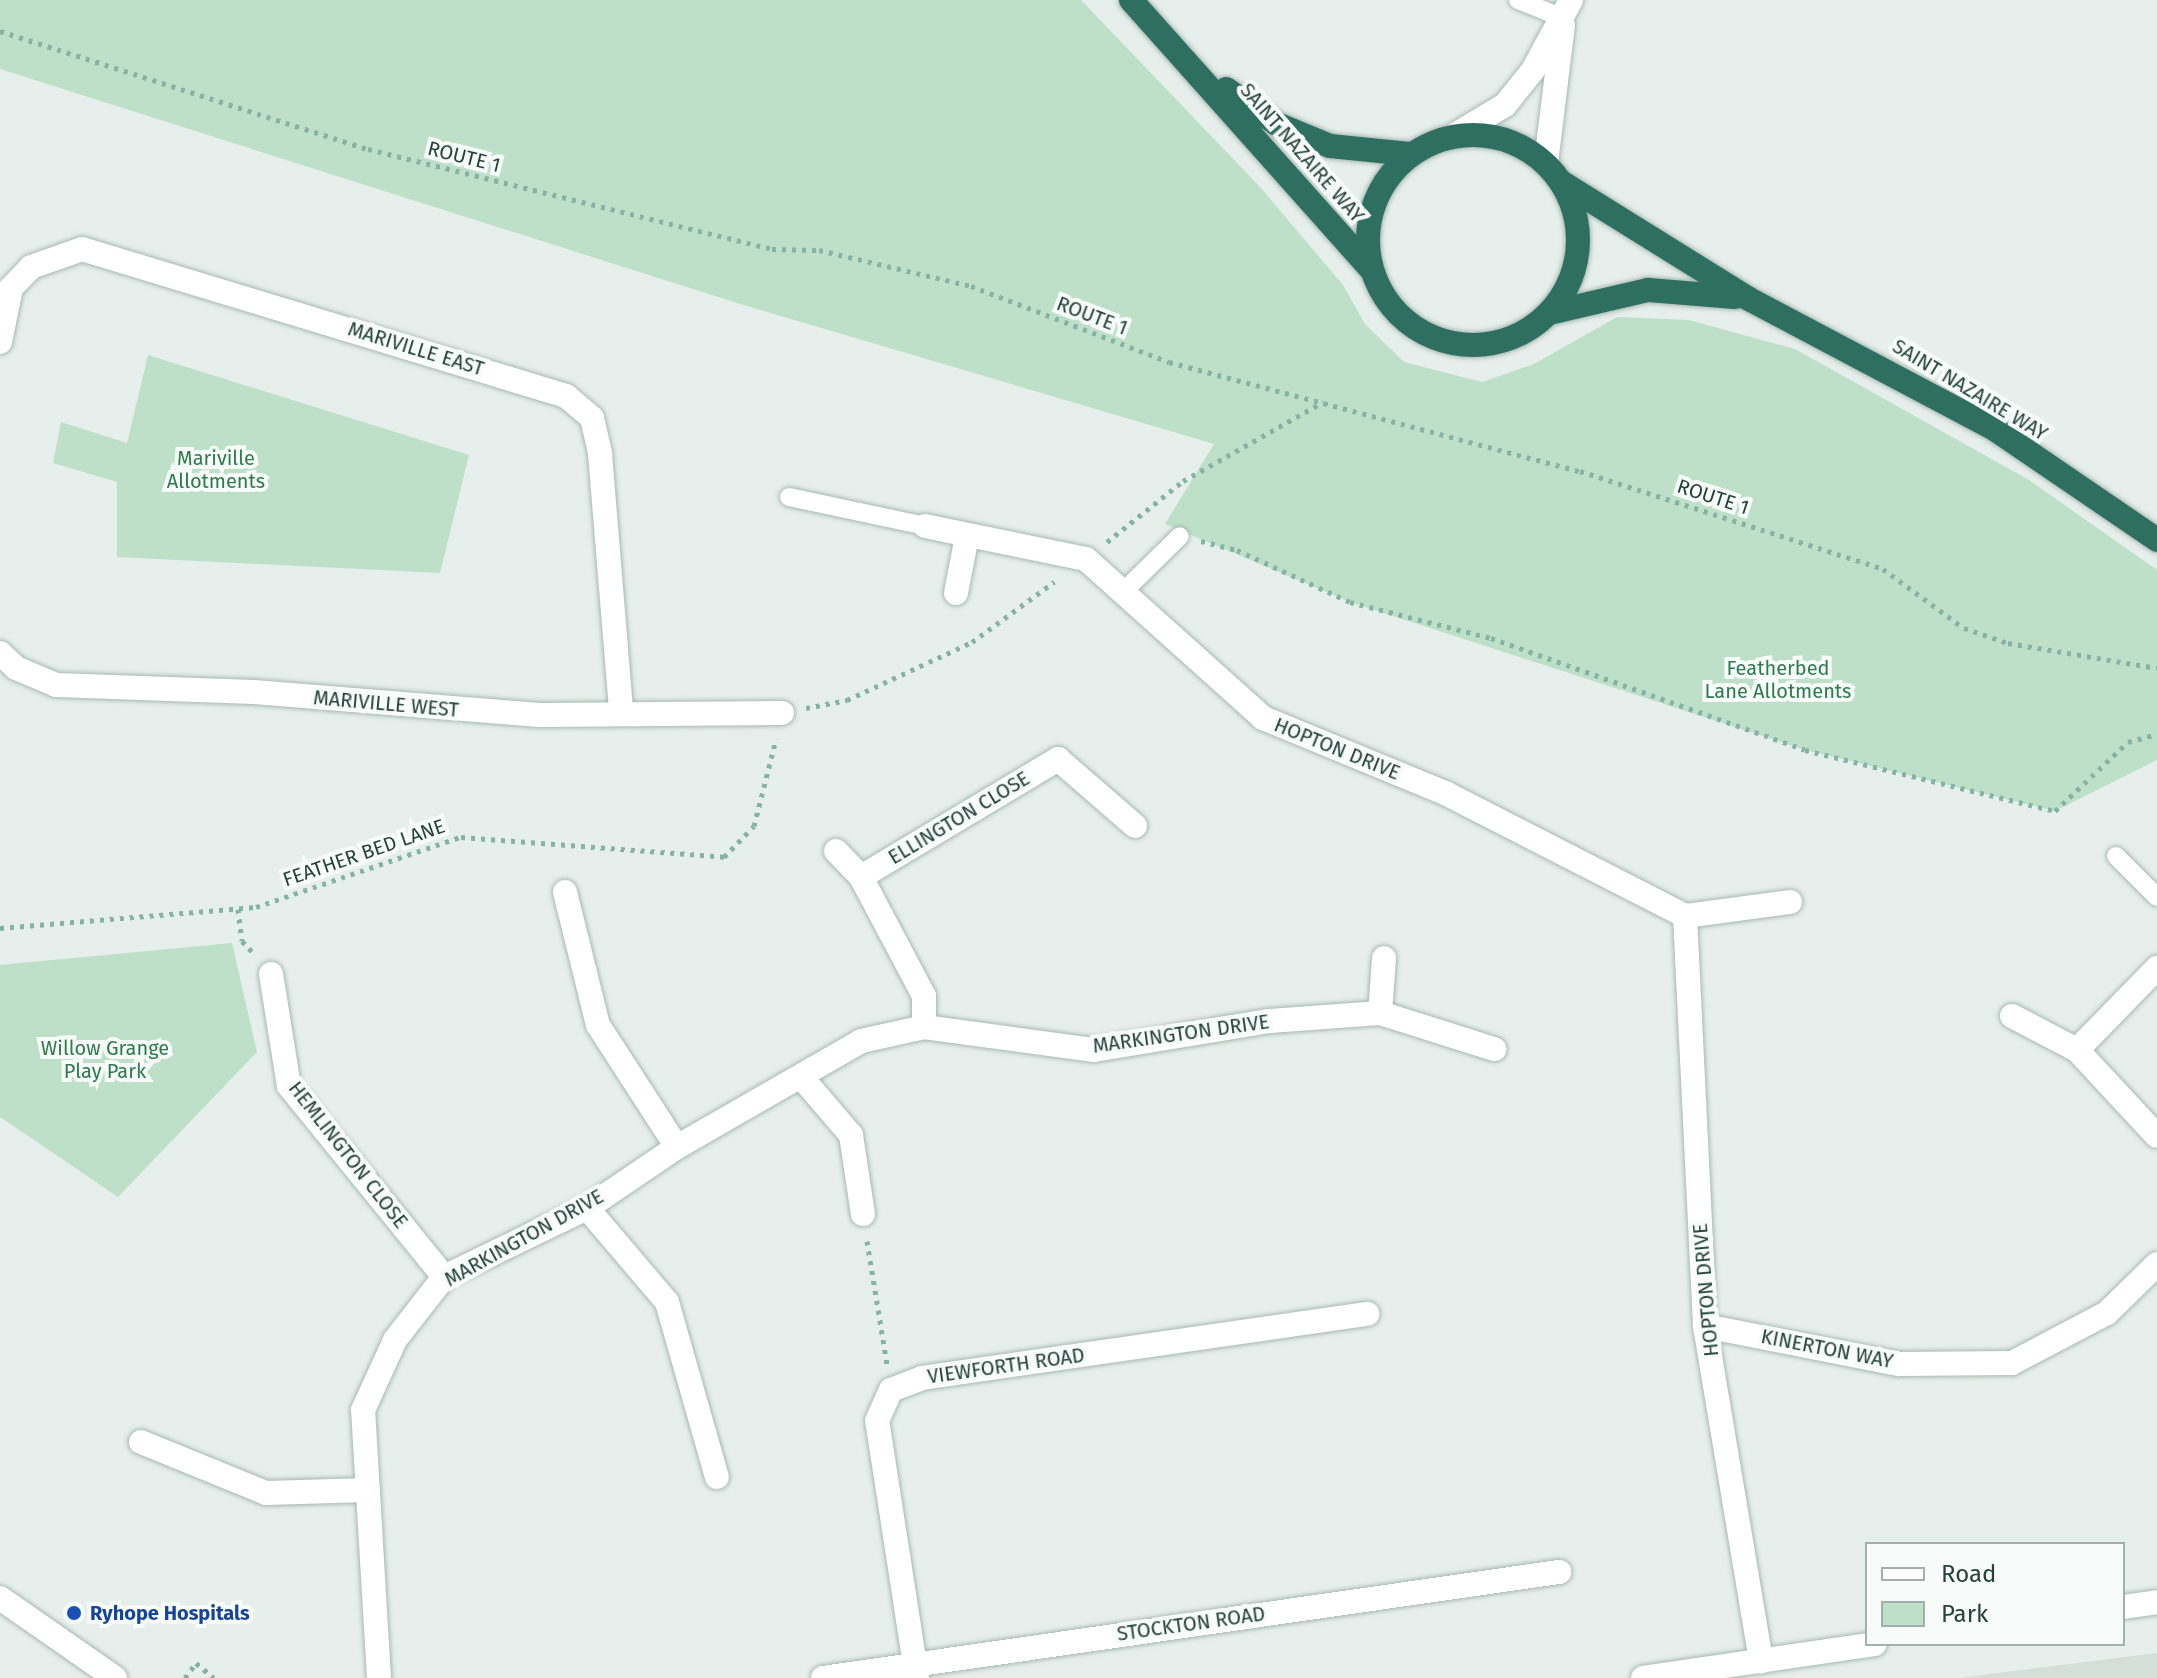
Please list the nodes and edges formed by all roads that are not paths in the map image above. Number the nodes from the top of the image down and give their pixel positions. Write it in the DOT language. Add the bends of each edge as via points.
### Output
graph roads {
  1 [pos="1131,0"];
  2 [pos="1518,0"];
  3 [pos="1567,9"];
  4 [pos="1197,69"];
  5 [pos="1455,135"];
  6 [pos="1410,154"];
  7 [pos="1554,172"];
  8 [pos="1370,268"];
  9 [pos="1749,299"];
  10 [pos="1549,313"];
  11 [pos="0,342"];
  12 [pos="789,497"];
  13 [pos="925,526"];
  14 [pos="967,536"];
  15 [pos="1180,536"];
  16 [pos="2157,540"];
  17 [pos="1124,591"];
  18 [pos="956,593"];
  19 [pos="0,653"];
  20 [pos="621,712"];
  21 [pos="782,713"];
  22 [pos="1135,826"];
  23 [pos="836,851"];
  24 [pos="2116,856"];
  25 [pos="861,877"];
  26 [pos="565,892"];
  27 [pos="2157,897"];
  28 [pos="1790,902"];
  29 [pos="1685,916"];
  30 [pos="1384,958"];
  31 [pos="2157,968"];
  32 [pos="271,974"];
  33 [pos="1380,1013"];
  34 [pos="2012,1016"];
  35 [pos="924,1027"];
  36 [pos="1494,1049"];
  37 [pos="2077,1050"];
  38 [pos="803,1079"];
  39 [pos="2157,1136"];
  40 [pos="677,1147"];
  41 [pos="587,1208"];
  42 [pos="863,1214"];
  43 [pos="2157,1264"];
  44 [pos="444,1277"];
  45 [pos="1367,1314"];
  46 [pos="1705,1326"];
  47 [pos="141,1442"];
  48 [pos="717,1477"];
  49 [pos="368,1490"];
  50 [pos="1559,1572"];
  51 [pos="0,1598"];
  52 [pos="2157,1602"];
  53 [pos="2125,1607"];
  54 [pos="1865,1645"];
  55 [pos="1761,1661"];
  56 [pos="916,1671"];
  57 [pos="115,1678"];
  58 [pos="379,1678"];
  59 [pos="823,1678"];
  60 [pos="1643,1678"];
  1 -- 4 [label="highway, SAINT NAZAIRE WAY"];
  2 -- 3 [label="lane"];
  3 -- 5 [label="street" via="1505,105"];
  3 -- 7 [label="street"];
  4 -- 6 [label="highway, SAINT NAZAIRE WAY" via="1277,124 1330,146"];
  4 -- 8 [label="highway, SAINT NAZAIRE WAY"];
  5 -- 6 [label="highway, SAINT NAZAIRE WAY"];
  5 -- 7 [label="highway, SAINT NAZAIRE WAY" via="1504,138"];
  6 -- 8 [label="highway, SAINT NAZAIRE WAY" via="1378,193 1369,217"];
  7 -- 9 [label="highway, SAINT NAZAIRE WAY"];
  7 -- 10 [label="highway, SAINT NAZAIRE WAY" via="1572,203 1578,250 1573,273"];
  8 -- 10 [label="highway, SAINT NAZAIRE WAY" via="1394,311 1435,339 1459,345 1507,340"];
  9 -- 10 [label="highway, SAINT NAZAIRE WAY" via="1698,290 1648,290"];
  9 -- 16 [label="highway, SAINT NAZAIRE WAY" via="1996,430"];
  11 -- 20 [label="street, MARIVILLE EAST" via="11,288 31,267 82,249 566,396 592,418 600,454"];
  12 -- 13 [label="lane"];
  13 -- 14 [label="street, HOPTON DRIVE"];
  14 -- 17 [label="street, HOPTON DRIVE" via="1086,559"];
  14 -- 18 [label="street"];
  15 -- 17 [label="lane"];
  17 -- 29 [label="street, HOPTON DRIVE" via="1263,718 1447,794"];
  19 -- 20 [label="street, MARIVILLE WEST" via="16,668 56,685 254,692 491,713"];
  20 -- 21 [label="street, MARIVILLE WEST"];
  22 -- 25 [label="street, ELLINGTON CLOSE" via="1058,759"];
  23 -- 25 [label="street"];
  24 -- 27 [label="lane"];
  25 -- 35 [label="street" via="924,996"];
  26 -- 40 [label="street" via="598,1025"];
  28 -- 29 [label="street"];
  29 -- 46 [label="street, HOPTON DRIVE"];
  30 -- 33 [label="street"];
  31 -- 37 [label="street"];
  32 -- 44 [label="street, HEMLINGTON CLOSE" via="289,1086"];
  33 -- 35 [label="street, MARKINGTON DRIVE" via="1270,1021 1094,1050"];
  33 -- 36 [label="street, MARKINGTON DRIVE"];
  34 -- 37 [label="street"];
  35 -- 38 [label="street, MARKINGTON DRIVE" via="861,1041"];
  37 -- 39 [label="street"];
  38 -- 40 [label="street, MARKINGTON DRIVE"];
  38 -- 42 [label="street" via="851,1135"];
  40 -- 41 [label="street, MARKINGTON DRIVE"];
  41 -- 44 [label="street, MARKINGTON DRIVE"];
  41 -- 48 [label="street" via="667,1302"];
  43 -- 46 [label="street, KINERTON WAY" via="2107,1313 2012,1363 1899,1364"];
  44 -- 49 [label="street, MARKINGTON DRIVE" via="395,1340 363,1410"];
  45 -- 56 [label="street, VIEWFORTH ROAD" via="922,1378 891,1390 877,1421"];
  46 -- 55 [label="street, HOPTON DRIVE"];
  47 -- 49 [label="street" via="266,1493"];
  49 -- 58 [label="street, MARKINGTON DRIVE"];
  50 -- 56 [label="street, STOCKTON ROAD"];
  51 -- 57 [label="street"];
  52 -- 53 [label="street"];
  54 -- 55 [label="street"];
  55 -- 60 [label="street"];
  56 -- 59 [label="street, STOCKTON ROAD"];
}
